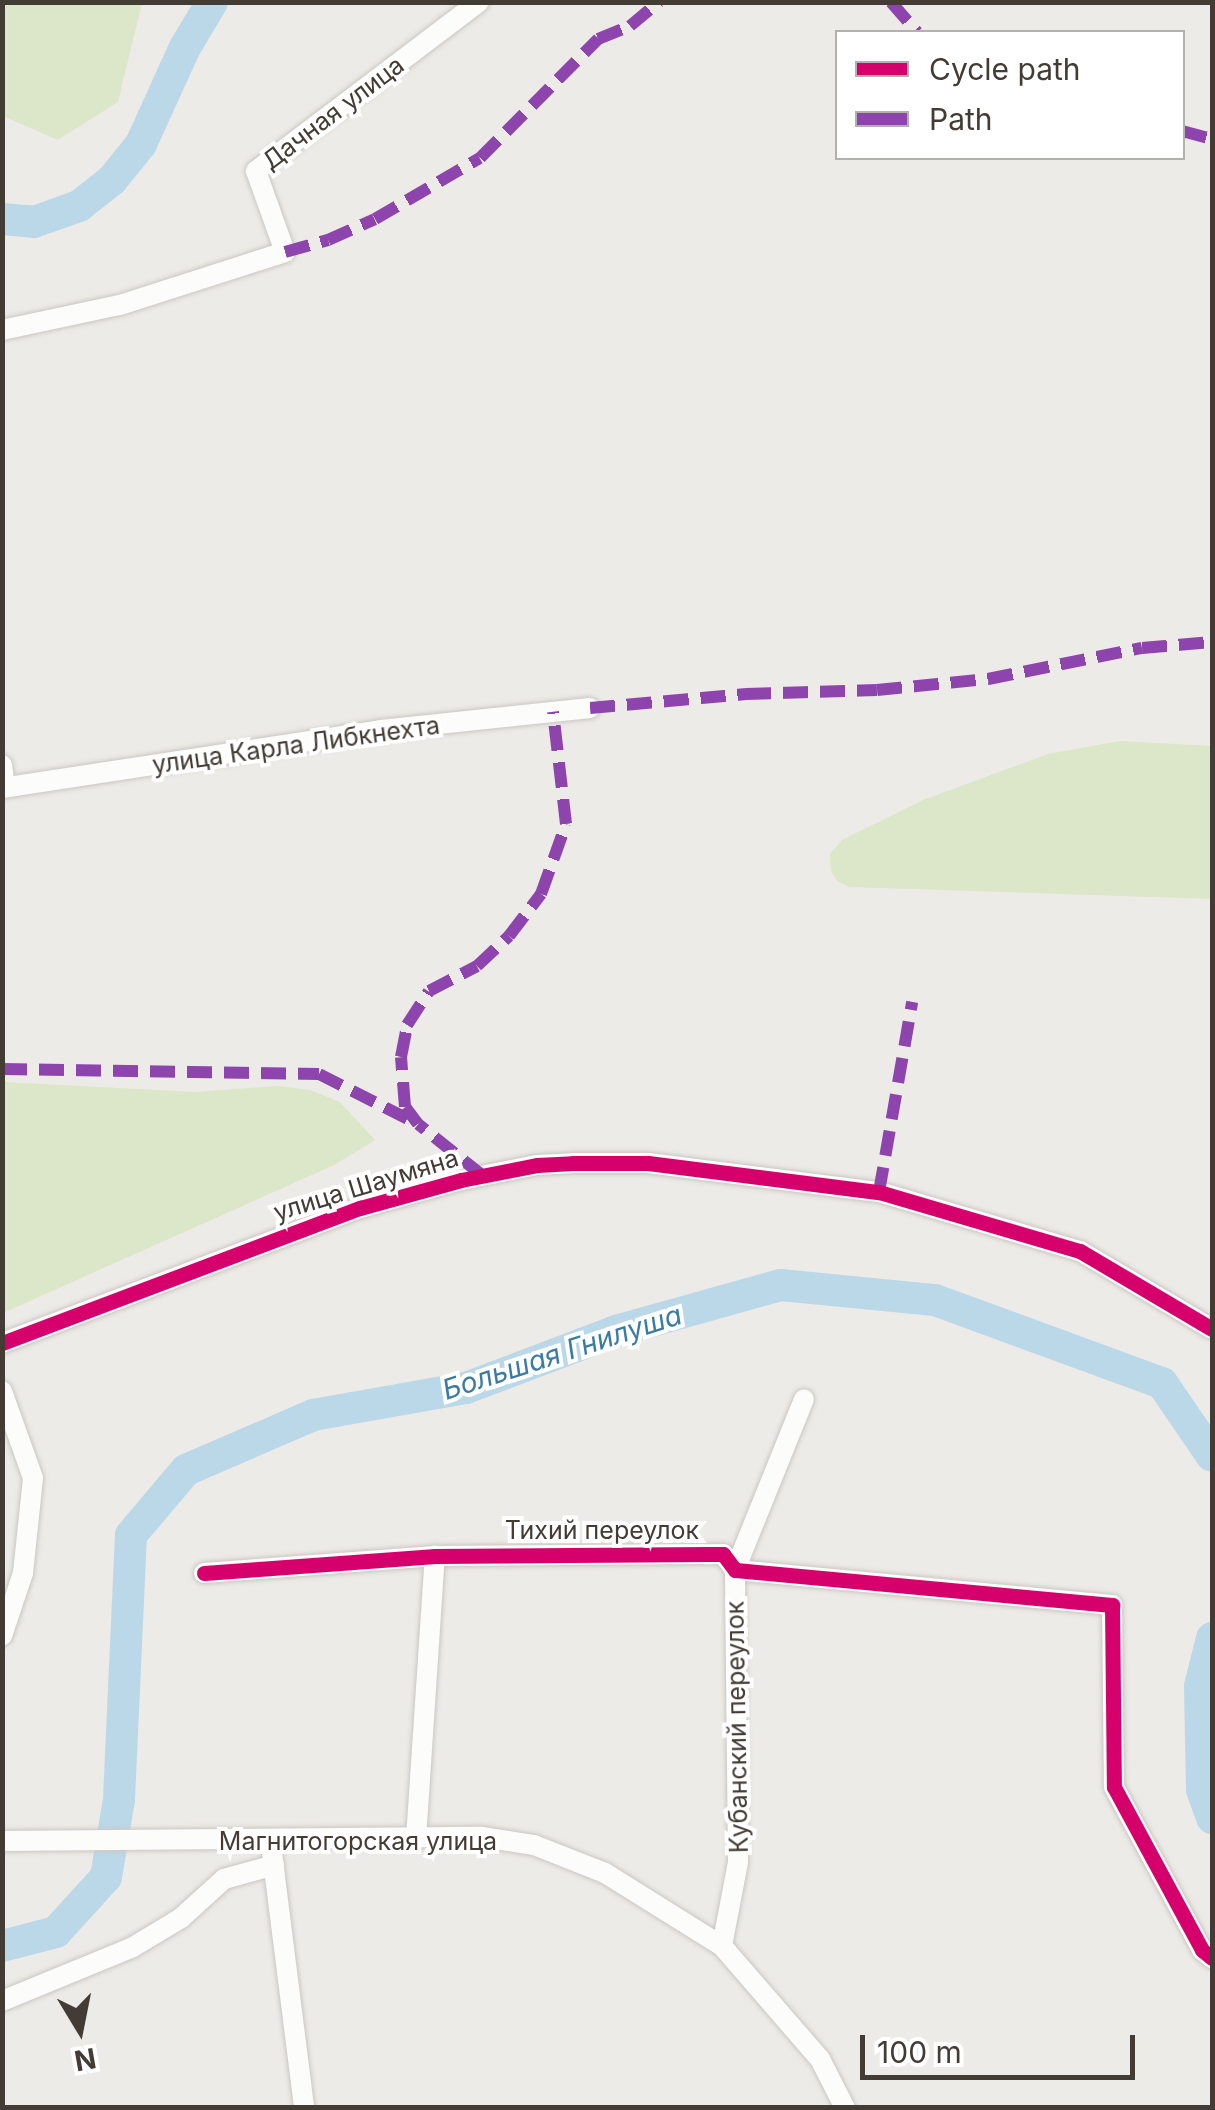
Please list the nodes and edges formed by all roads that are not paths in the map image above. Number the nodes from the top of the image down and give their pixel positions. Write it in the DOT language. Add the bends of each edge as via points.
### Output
graph roads {
  1 [pos="479,2"];
  2 [pos="2,330"];
  3 [pos="590,708"];
  4 [pos="2,765"];
  5 [pos="4,788"];
  6 [pos="1212,1329"];
  7 [pos="2,1342"];
  8 [pos="2,1391"];
  9 [pos="804,1400"];
  10 [pos="436,1556"];
  11 [pos="735,1570"];
  12 [pos="204,1573"];
  13 [pos="2,1636"];
  14 [pos="416,1838"];
  15 [pos="2,1841"];
  16 [pos="270,1841"];
  17 [pos="274,1865"];
  18 [pos="722,1946"];
  19 [pos="1212,1958"];
  20 [pos="2,2001"];
  21 [pos="304,2108"];
  22 [pos="844,2108"];
  1 -- 2 [label="street, Дачная улица" via="256,172 284,252 120,305"];
  3 -- 5 [label="street, улица Карла Либкнехта" via="380,730"];
  4 -- 5 [label="street"];
  6 -- 7 [label="street, улица Шаумяна" via="1080,1252 879,1192 648,1164 538,1165 360,1208"];
  8 -- 13 [label="street" via="33,1478 22,1574"];
  9 -- 11 [label="street, Кубанский переулок"];
  10 -- 11 [label="street, Тихий переулок" via="723,1554"];
  10 -- 12 [label="street, Тихий переулок"];
  10 -- 14 [label="street"];
  11 -- 18 [label="street, Кубанский переулок" via="738,1862"];
  11 -- 19 [label="street, Тихий переулок" via="1112,1605 1114,1787"];
  14 -- 16 [label="street, Магнитогорская улица"];
  14 -- 18 [label="street, Магнитогорская улица" via="534,1845 606,1873"];
  15 -- 16 [label="street, Магнитогорская улица"];
  16 -- 17 [label="street"];
  17 -- 20 [label="street" via="224,1879 181,1918 133,1947"];
  17 -- 21 [label="street"];
  18 -- 22 [label="street, Магнитогорская улица" via="820,2059"];
}
